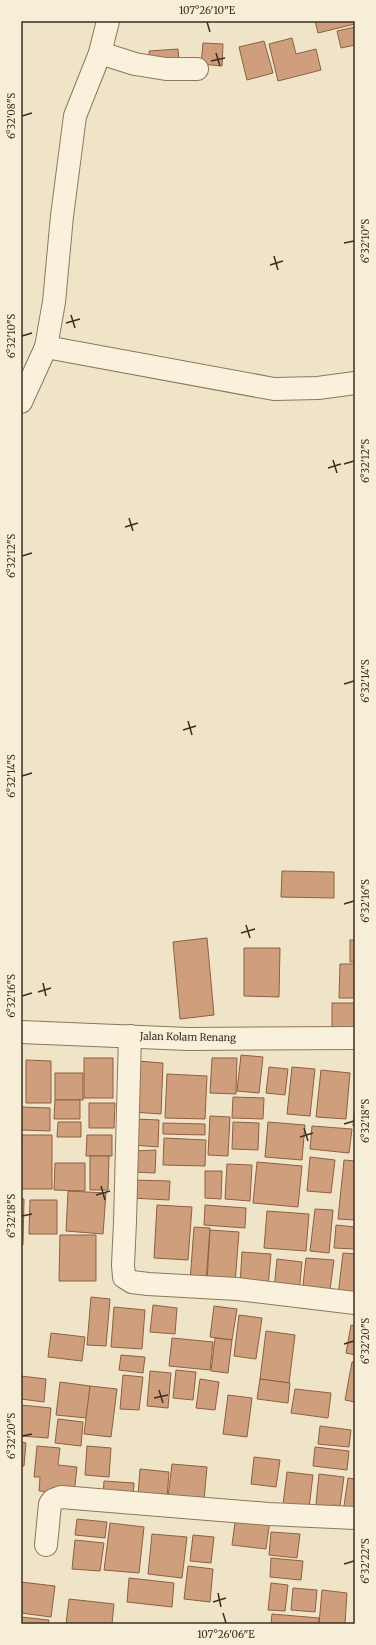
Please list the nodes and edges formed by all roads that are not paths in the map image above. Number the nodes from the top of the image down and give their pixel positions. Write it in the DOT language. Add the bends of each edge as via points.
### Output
graph roads {
  1 [pos="108,21"];
  2 [pos="100,53"];
  3 [pos="197,69"];
  4 [pos="46,347"];
  5 [pos="355,383"];
  6 [pos="21,402"];
  7 [pos="21,1032"];
  8 [pos="130,1036"];
  9 [pos="355,1038"];
  10 [pos="355,1303"];
  11 [pos="355,1518"];
  12 [pos="46,1545"];
  1 -- 2 [label="street"];
  2 -- 3 [label="street" via="135,64 166,69"];
  2 -- 4 [label="street" via="75,116 54,302"];
  4 -- 5 [label="street" via="274,389 318,388"];
  4 -- 6 [label="street"];
  7 -- 8 [label="street, Jalan Kolam Renang"];
  8 -- 9 [label="street, Jalan Kolam Renang" via="188,1039"];
  8 -- 10 [label="street" via="124,1277 132,1282 148,1284 237,1289"];
  11 -- 12 [label="street" via="269,1514 61,1497 50,1504"];
}
